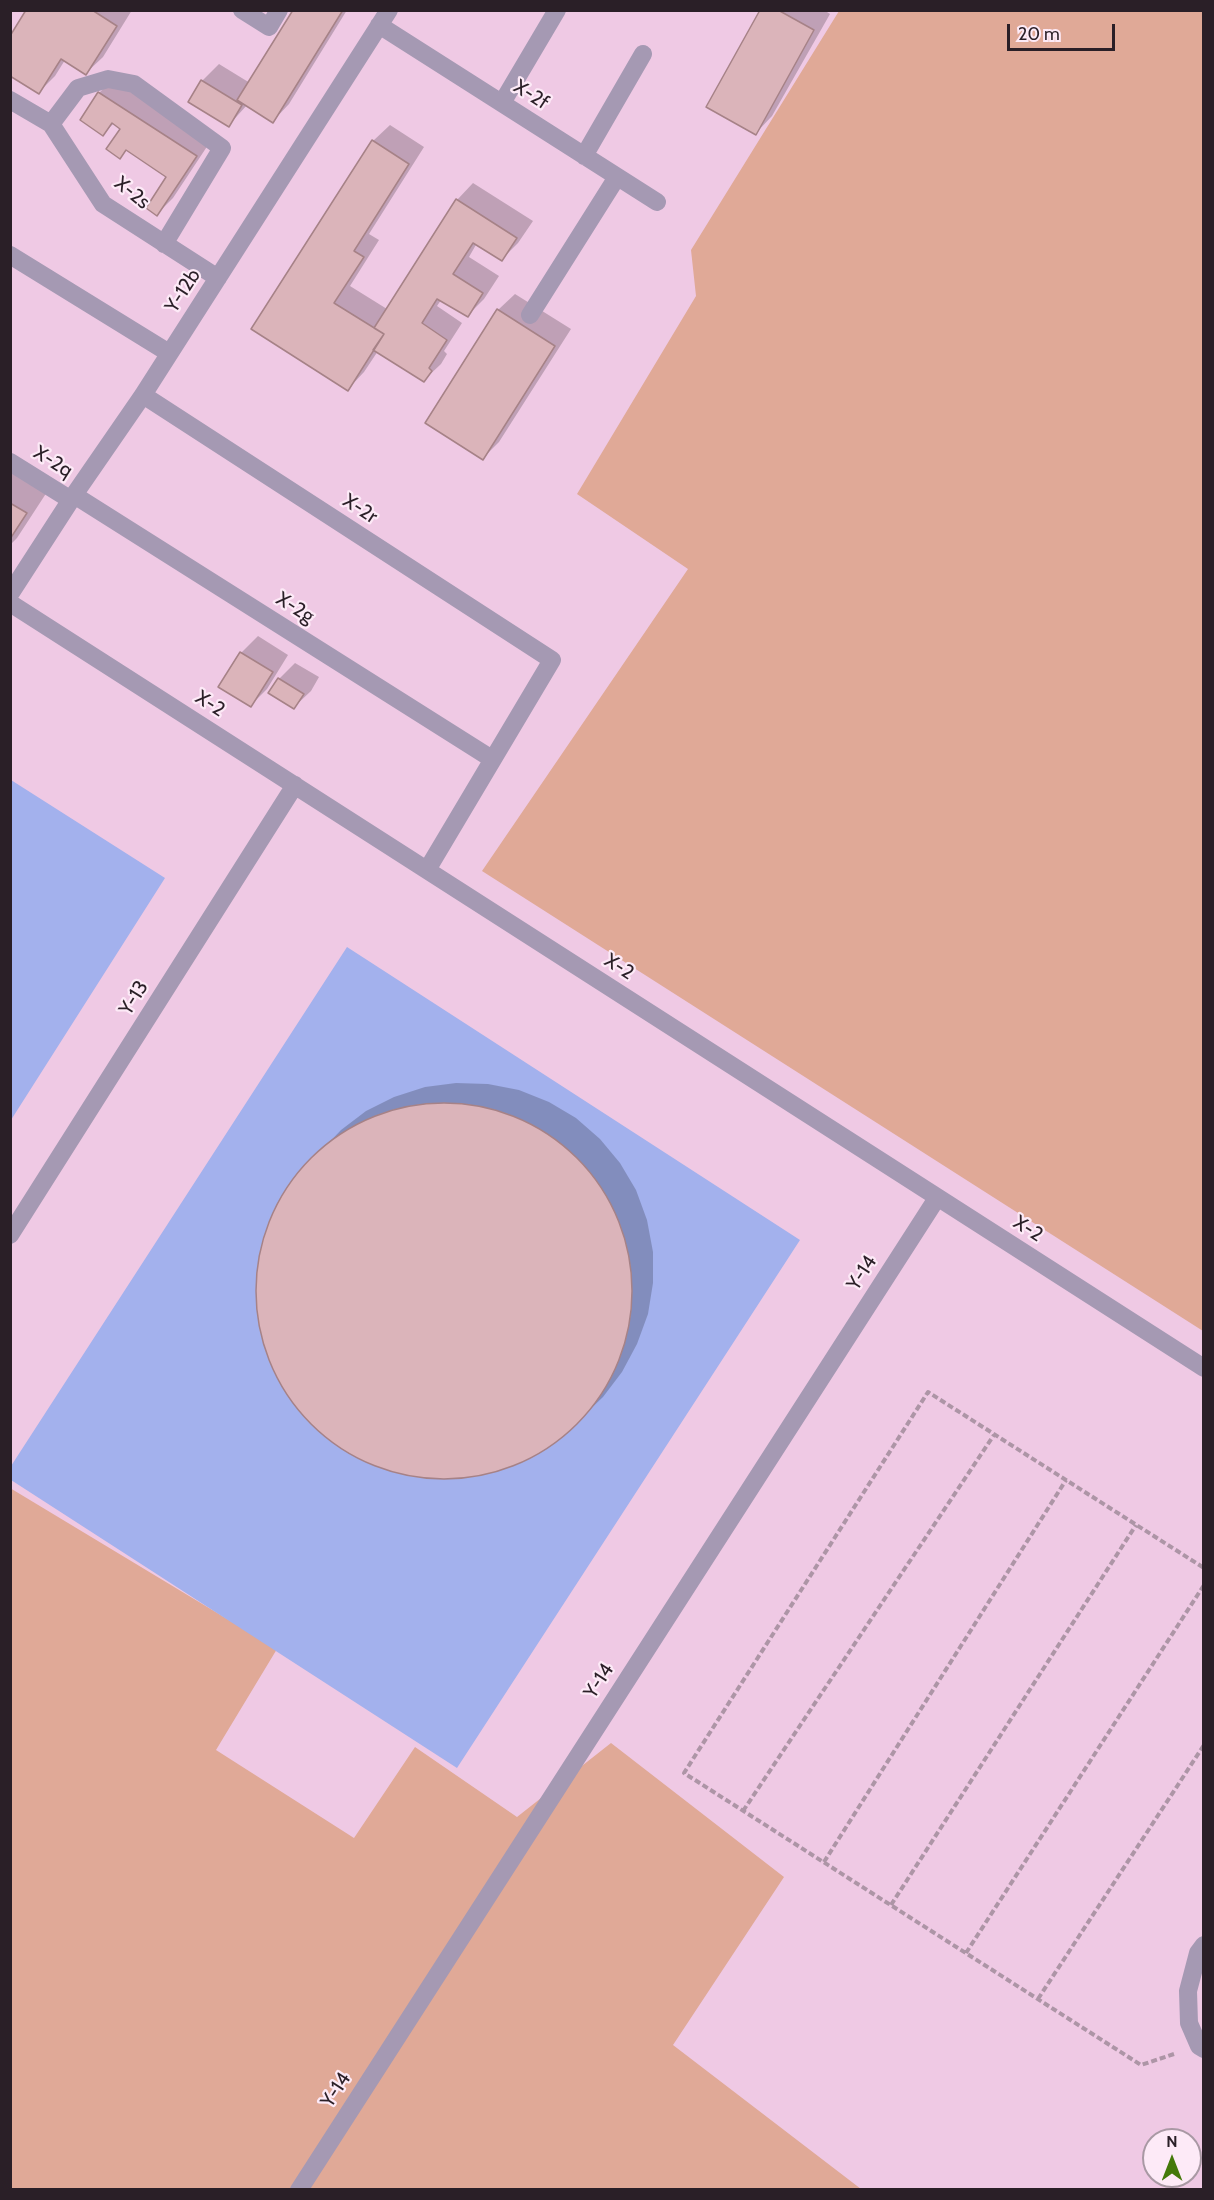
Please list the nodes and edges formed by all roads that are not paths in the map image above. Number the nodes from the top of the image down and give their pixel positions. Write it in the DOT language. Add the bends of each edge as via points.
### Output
graph roads {
  1 [pos="242,10"];
  2 [pos="279,10"];
  3 [pos="557,10"];
  4 [pos="384,18"];
  5 [pos="643,54"];
  6 [pos="10,100"];
  7 [pos="502,103"];
  8 [pos="51,124"];
  9 [pos="584,156"];
  10 [pos="617,177"];
  11 [pos="657,202"];
  12 [pos="164,244"];
  13 [pos="10,255"];
  14 [pos="218,278"];
  15 [pos="530,315"];
  16 [pos="170,353"];
  17 [pos="143,395"];
  18 [pos="10,462"];
  19 [pos="73,498"];
  20 [pos="10,594"];
  21 [pos="10,603"];
  22 [pos="492,759"];
  23 [pos="295,785"];
  24 [pos="427,870"];
  25 [pos="938,1198"];
  26 [pos="10,1234"];
  27 [pos="1203,1368"];
  28 [pos="1203,1945"];
  29 [pos="1201,2048"];
  30 [pos="299,2190"];
  1 -- 2 [label="street" via="269,27"];
  3 -- 7 [label="street"];
  4 -- 7 [label="street, X-2f"];
  4 -- 14 [label="street, Y-12b"];
  5 -- 9 [label="street"];
  6 -- 8 [label="street, X-2s"];
  7 -- 9 [label="street, X-2f"];
  8 -- 12 [label="street, X-2s" via="103,204"];
  8 -- 12 [label="street" via="78,88 108,79 134,84 222,148"];
  9 -- 10 [label="street, X-2f"];
  10 -- 11 [label="street, X-2f"];
  10 -- 15 [label="street"];
  12 -- 14 [label="street, X-2s"];
  13 -- 16 [label="street"];
  14 -- 16 [label="street, Y-12b"];
  16 -- 17 [label="street, Y-12b"];
  17 -- 19 [label="street, Y-12b"];
  17 -- 22 [label="street, X-2r" via="552,660"];
  18 -- 19 [label="street, X-2q"];
  19 -- 20 [label="street, Y-12b"];
  19 -- 22 [label="street, X-2g"];
  21 -- 23 [label="street, X-2"];
  22 -- 24 [label="street"];
  23 -- 24 [label="street, X-2"];
  23 -- 26 [label="street, Y-13"];
  24 -- 25 [label="street, X-2"];
  25 -- 27 [label="street, X-2"];
  25 -- 30 [label="street, Y-14"];
  28 -- 29 [label="street" via="1188,1991 1189,2023"];
}
